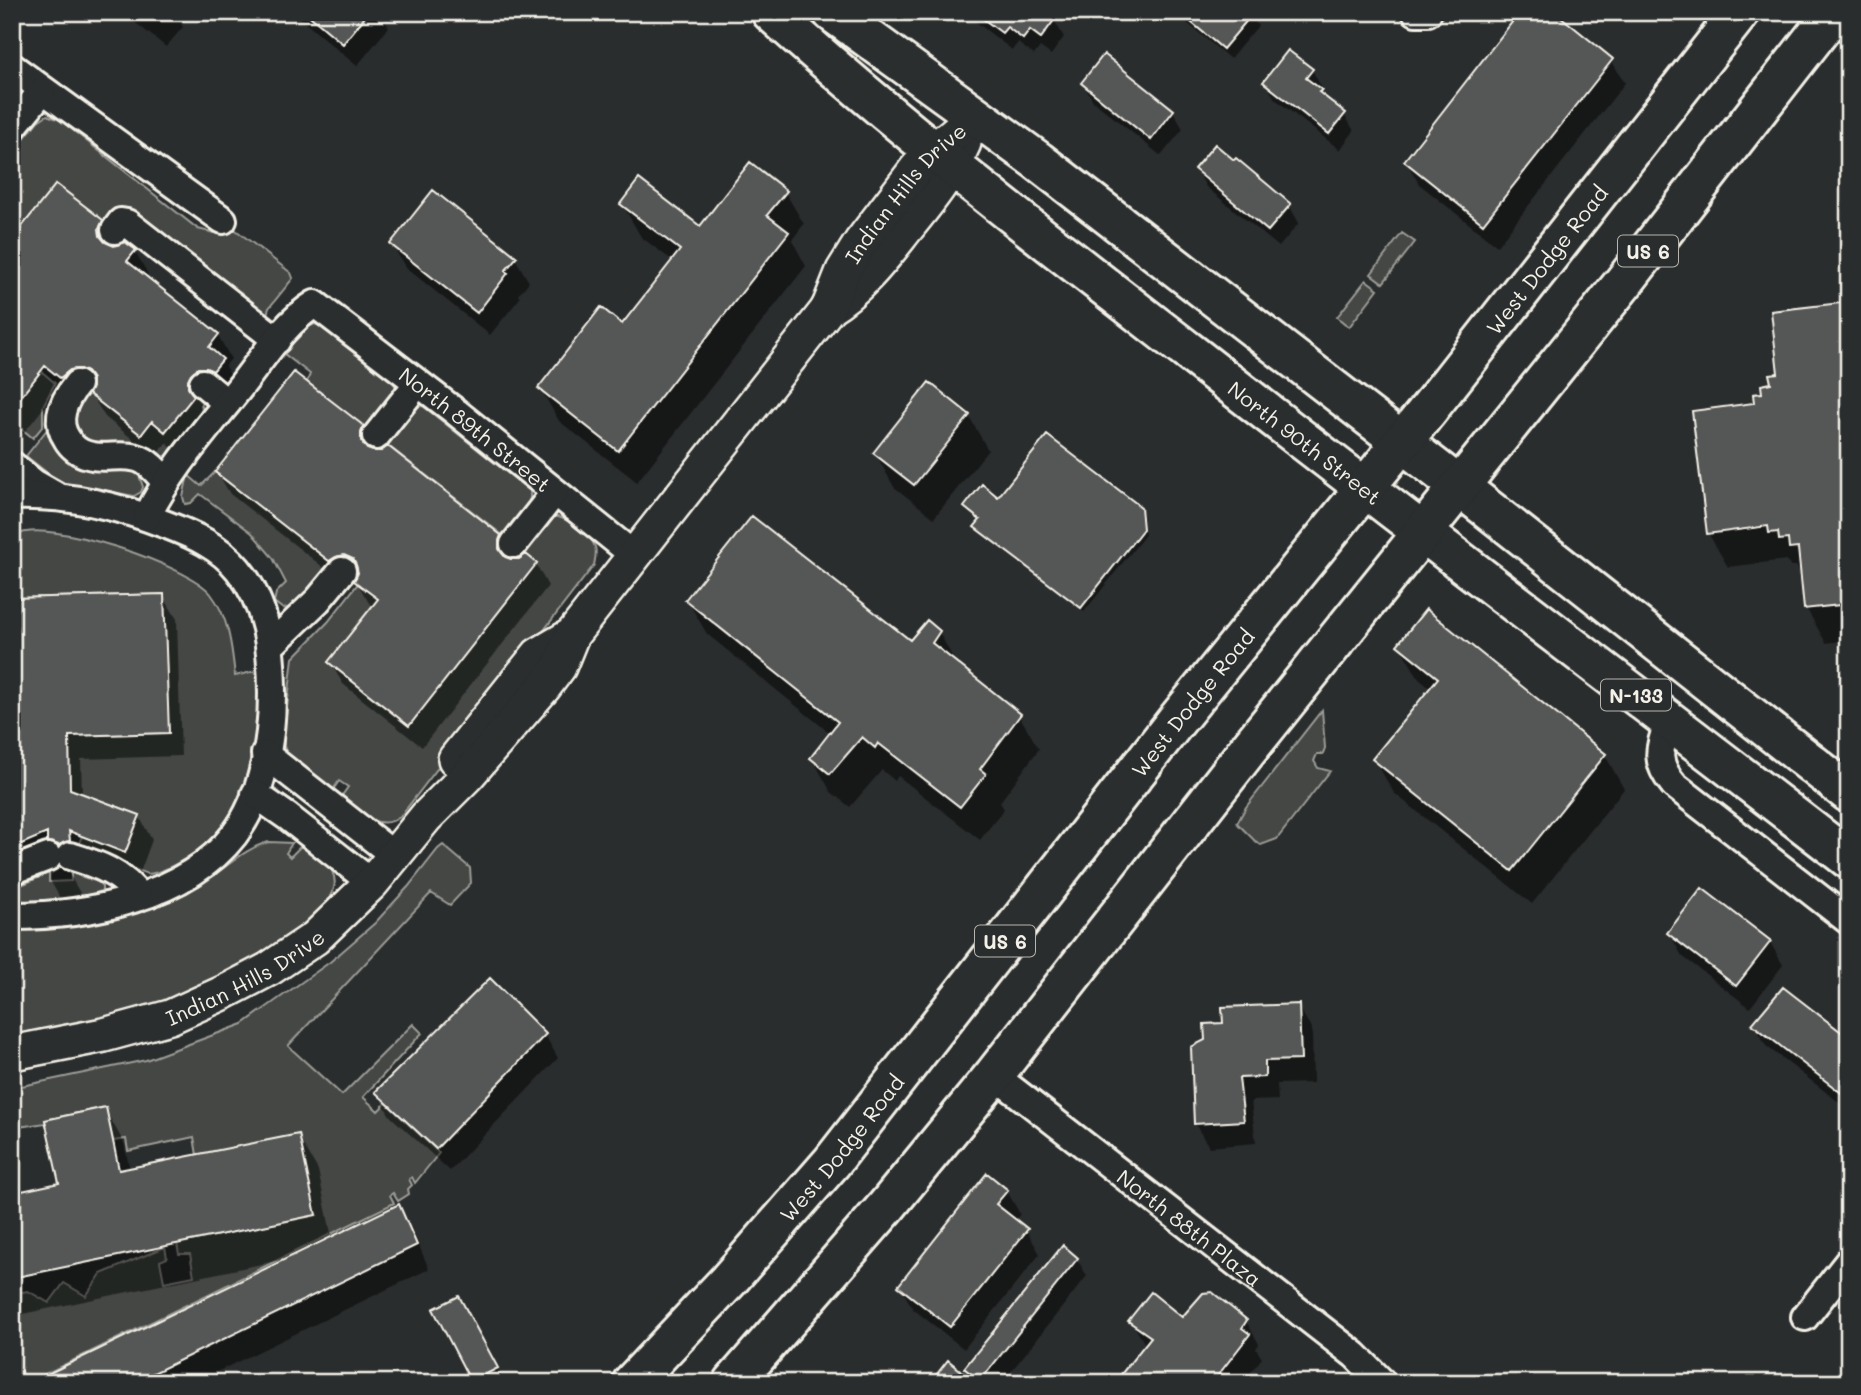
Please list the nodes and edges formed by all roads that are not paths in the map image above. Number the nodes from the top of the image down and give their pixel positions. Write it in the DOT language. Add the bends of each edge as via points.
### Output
graph roads {
  1 [pos="771,12"];
  2 [pos="832,12"];
  3 [pos="1416,12"];
  4 [pos="1427,12"];
  5 [pos="1740,12"];
  6 [pos="1835,12"];
  7 [pos="1422,13"];
  8 [pos="12,67"];
  9 [pos="42,91"];
  10 [pos="976,116"];
  11 [pos="12,128"];
  12 [pos="943,159"];
  13 [pos="223,220"];
  14 [pos="115,230"];
  15 [pos="277,340"];
  16 [pos="203,383"];
  17 [pos="418,383"];
  18 [pos="77,384"];
  19 [pos="228,403"];
  20 [pos="376,436"];
  21 [pos="1402,443"];
  22 [pos="12,465"];
  23 [pos="166,483"];
  24 [pos="1460,487"];
  25 [pos="1364,489"];
  26 [pos="555,492"];
  27 [pos="12,496"];
  28 [pos="57,496"];
  29 [pos="147,517"];
  30 [pos="1423,533"];
  31 [pos="514,544"];
  32 [pos="635,556"];
  33 [pos="342,571"];
  34 [pos="270,646"];
  35 [pos="1669,720"];
  36 [pos="265,754"];
  37 [pos="1849,793"];
  38 [pos="255,794"];
  39 [pos="396,856"];
  40 [pos="1849,859"];
  41 [pos="12,872"];
  42 [pos="372,883"];
  43 [pos="139,897"];
  44 [pos="12,916"];
  45 [pos="1849,921"];
  46 [pos="12,1053"];
  47 [pos="994,1075"];
  48 [pos="1849,1261"];
  49 [pos="1805,1317"];
  50 [pos="632,1383"];
  51 [pos="733,1383"];
  52 [pos="1383,1383"];
  1 -- 12 [label="main road, North 90th Street"];
  2 -- 10 [label="main road"];
  3 -- 7 [label="street"];
  4 -- 7 [label="street"];
  5 -- 21 [label="main road, West Dodge Road / US 6"];
  6 -- 24 [label="main road, US 6"];
  8 -- 9 [label="street"];
  9 -- 11 [label="street"];
  9 -- 13 [label="street"];
  10 -- 12 [label="street, Indian Hills Drive"];
  10 -- 21 [label="main road"];
  12 -- 25 [label="main road, North 90th Street"];
  12 -- 32 [label="street, Indian Hills Drive" via="917,169 852,255 828,309"];
  14 -- 15 [label="street" via="121,222 127,223"];
  15 -- 17 [label="street, North 89th Street" via="316,304"];
  15 -- 19 [label="street"];
  16 -- 19 [label="street"];
  17 -- 20 [label="street"];
  17 -- 26 [label="street, North 89th Street"];
  18 -- 23 [label="street" via="61,413 60,430 71,445 85,455 140,458"];
  19 -- 23 [label="street"];
  21 -- 24 [label="main road, N-133"];
  21 -- 25 [label="main road, West Dodge Road / US 6"];
  22 -- 28 [label="street"];
  23 -- 29 [label="street"];
  24 -- 30 [label="main road, US 6"];
  24 -- 37 [label="main road, N-133"];
  25 -- 30 [label="main road, North 90th Street / N-133"];
  25 -- 50 [label="main road, West Dodge Road / US 6" via="1184,711 832,1162"];
  26 -- 31 [label="street"];
  26 -- 32 [label="street, North 89th Street"];
  27 -- 28 [label="street"];
  28 -- 29 [label="street"];
  29 -- 34 [label="street" via="207,543 231,561 254,593"];
  30 -- 35 [label="main road, North 90th Street / N-133"];
  30 -- 47 [label="main road, US 6"];
  32 -- 39 [label="street, Indian Hills Drive" via="572,635 538,655 488,715 439,784 426,817"];
  33 -- 34 [label="street"];
  34 -- 36 [label="street" via="272,706"];
  35 -- 40 [label="main road, North 90th Street / N-133"];
  35 -- 45 [label="street" via="1659,750 1660,763 1674,785"];
  36 -- 38 [label="street"];
  36 -- 39 [label="street"];
  38 -- 42 [label="street"];
  38 -- 43 [label="street" via="241,824 221,849 188,873"];
  39 -- 42 [label="street, Indian Hills Drive"];
  41 -- 43 [label="street" via="59,856 94,863 122,877"];
  42 -- 46 [label="street, Indian Hills Drive" via="315,938 225,992 157,1020"];
  43 -- 44 [label="street" via="86,911"];
  47 -- 51 [label="main road, US 6"];
  47 -- 52 [label="street, North 88th Plaza" via="1349,1349"];
  48 -- 49 [label="street"];
}
